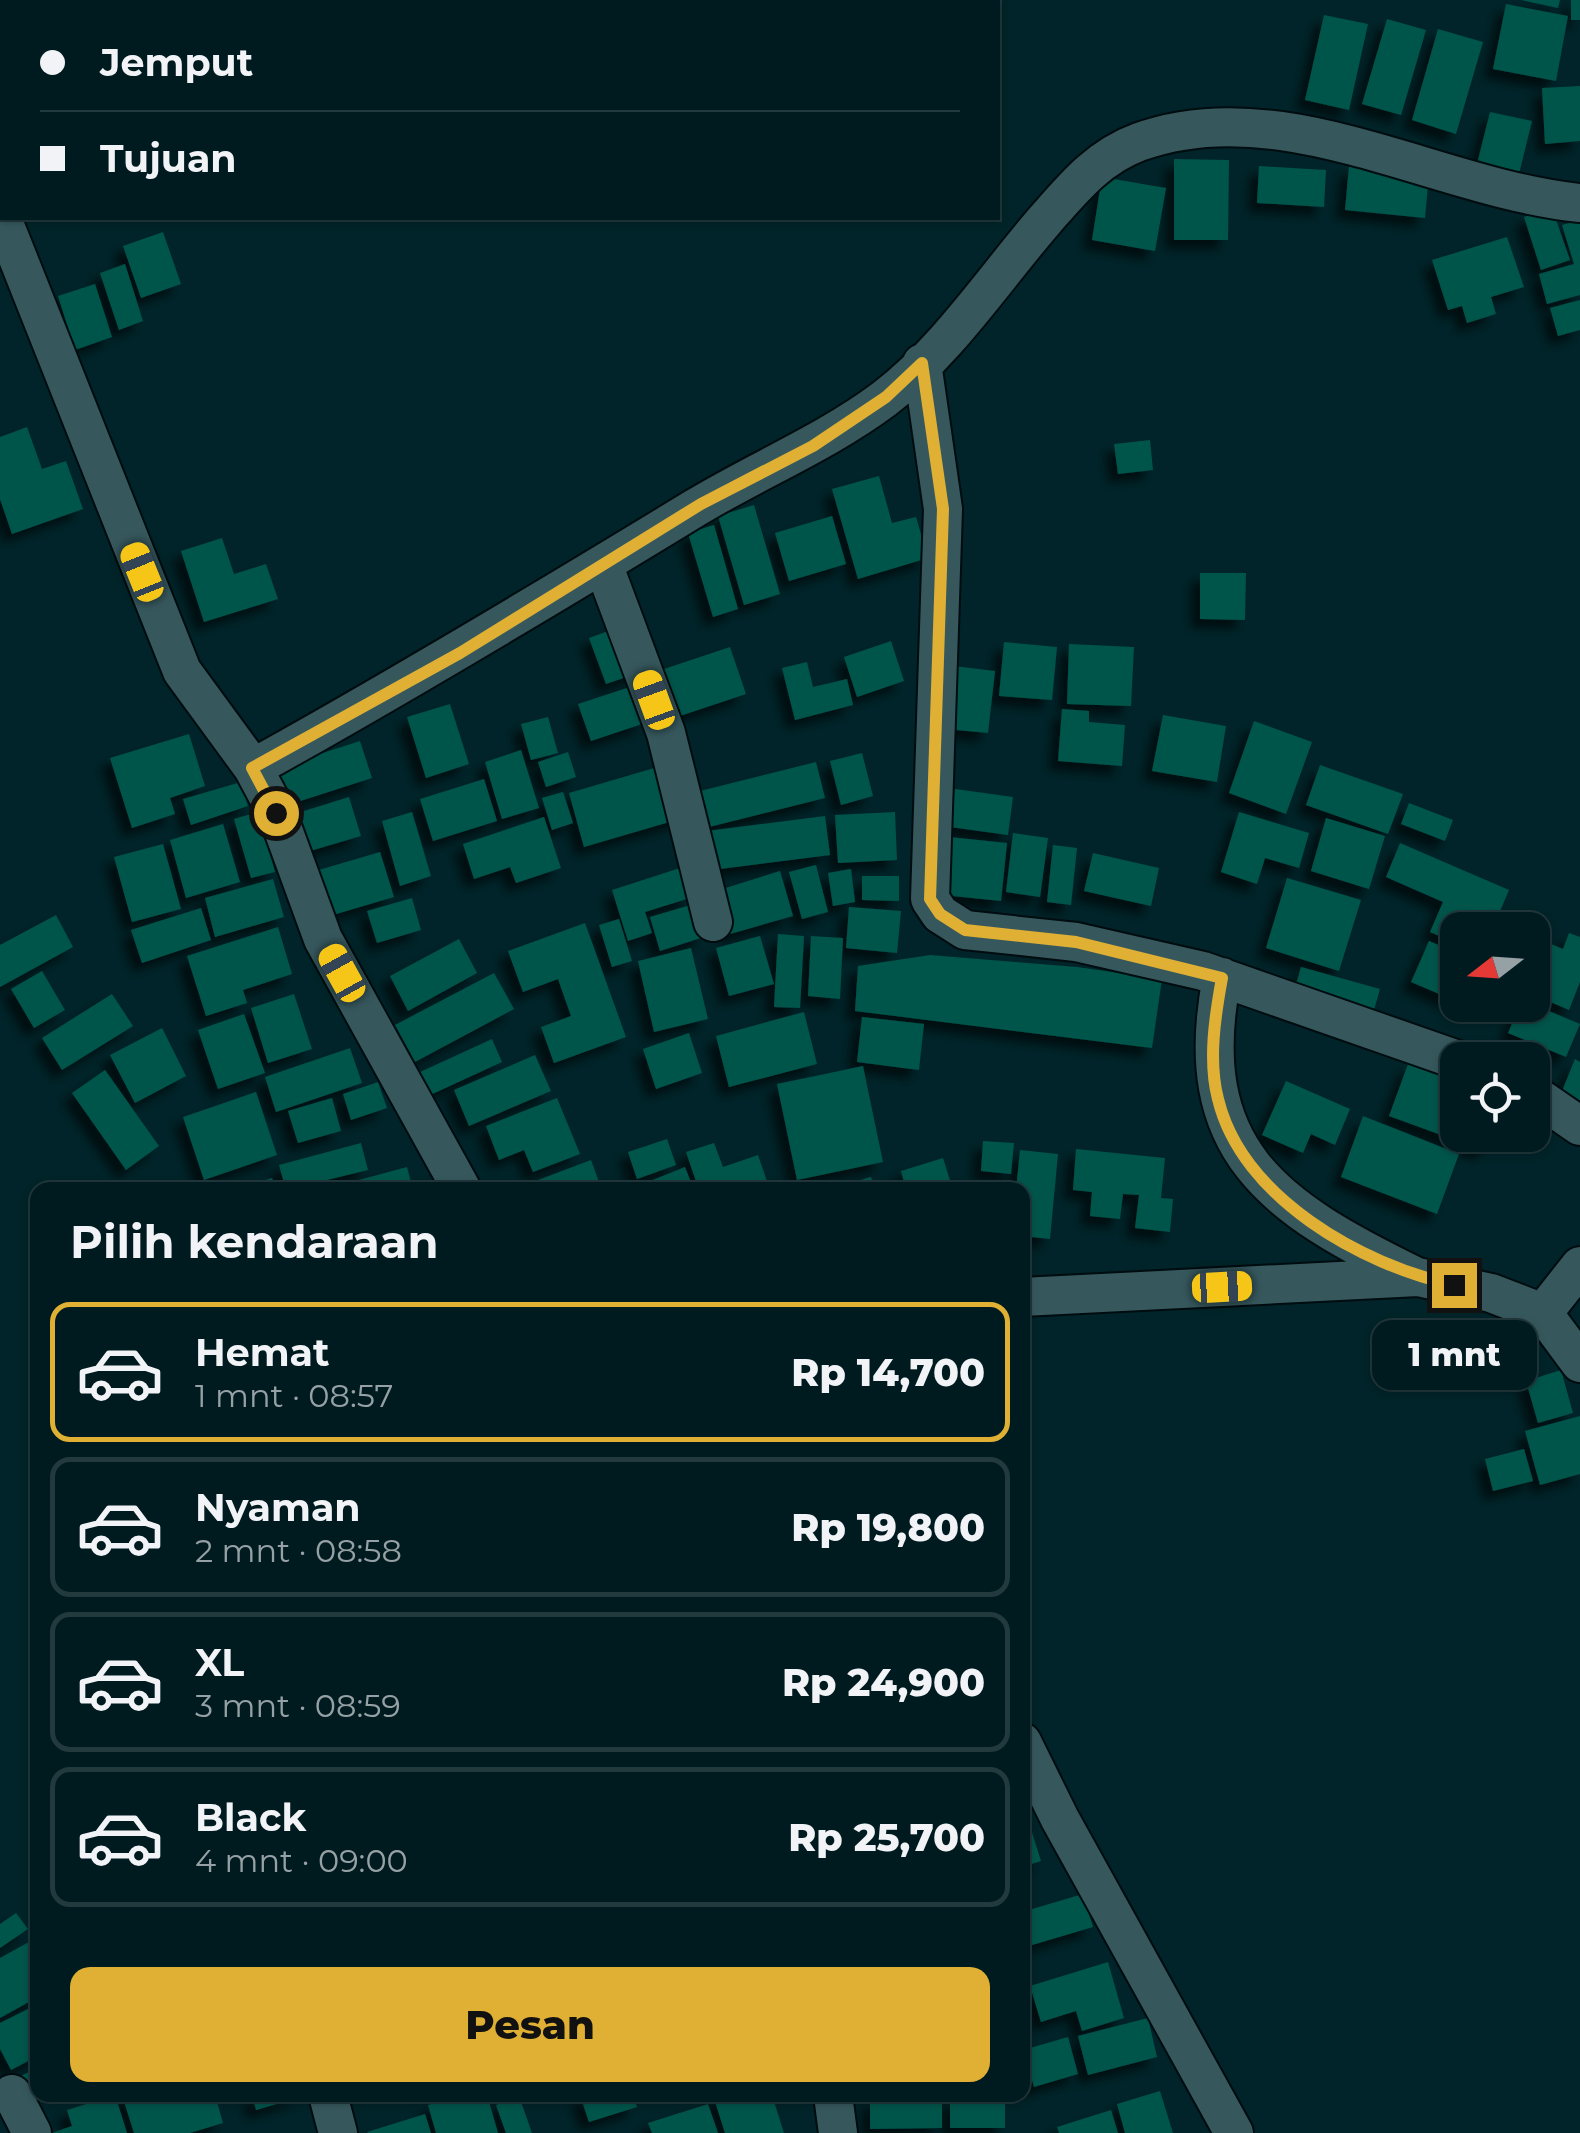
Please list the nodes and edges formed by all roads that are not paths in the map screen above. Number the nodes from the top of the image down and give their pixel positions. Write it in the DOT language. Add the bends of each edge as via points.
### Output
graph roads {
  1 [pos="1580,203"];
  2 [pos="3,220"];
  3 [pos="922,363"];
  4 [pos="603,564"];
  5 [pos="252,768"];
  6 [pos="713,922"];
  7 [pos="1222,978"];
  8 [pos="1440,1054"];
  9 [pos="1550,1105"];
  10 [pos="1580,1126"];
  11 [pos="458,1182"];
  12 [pos="1580,1266"];
  13 [pos="1418,1277"];
  14 [pos="1030,1297"];
  15 [pos="1543,1313"];
  16 [pos="1580,1363"];
  17 [pos="1030,1758"];
  18 [pos="12,2094"];
  19 [pos="330,2102"];
  20 [pos="834,2102"];
  21 [pos="32,2133"];
  22 [pos="338,2133"];
  23 [pos="838,2133"];
  24 [pos="1234,2133"];
  1 -- 3 [label="street" via="1528,198 1282,130 1215,128 1140,141 1091,168"];
  2 -- 5 [label="street" via="182,671"];
  3 -- 4 [label="street" via="886,397 813,446"];
  3 -- 7 [label="street" via="943,509 930,899 965,930 1076,942"];
  4 -- 5 [label="street" via="460,653"];
  4 -- 6 [label="street" via="666,734"];
  5 -- 11 [label="street" via="323,939"];
  7 -- 8 [label="street"];
  7 -- 13 [label="street" via="1214,1023 1217,1098 1237,1148 1277,1193 1334,1236"];
  9 -- 10 [label="street"];
  12 -- 15 [label="street"];
  13 -- 14 [label="street"];
  13 -- 15 [label="street" via="1492,1293"];
  15 -- 16 [label="street"];
  17 -- 24 [label="street"];
  18 -- 21 [label="street"];
  19 -- 22 [label="street"];
  20 -- 23 [label="street"];
}
